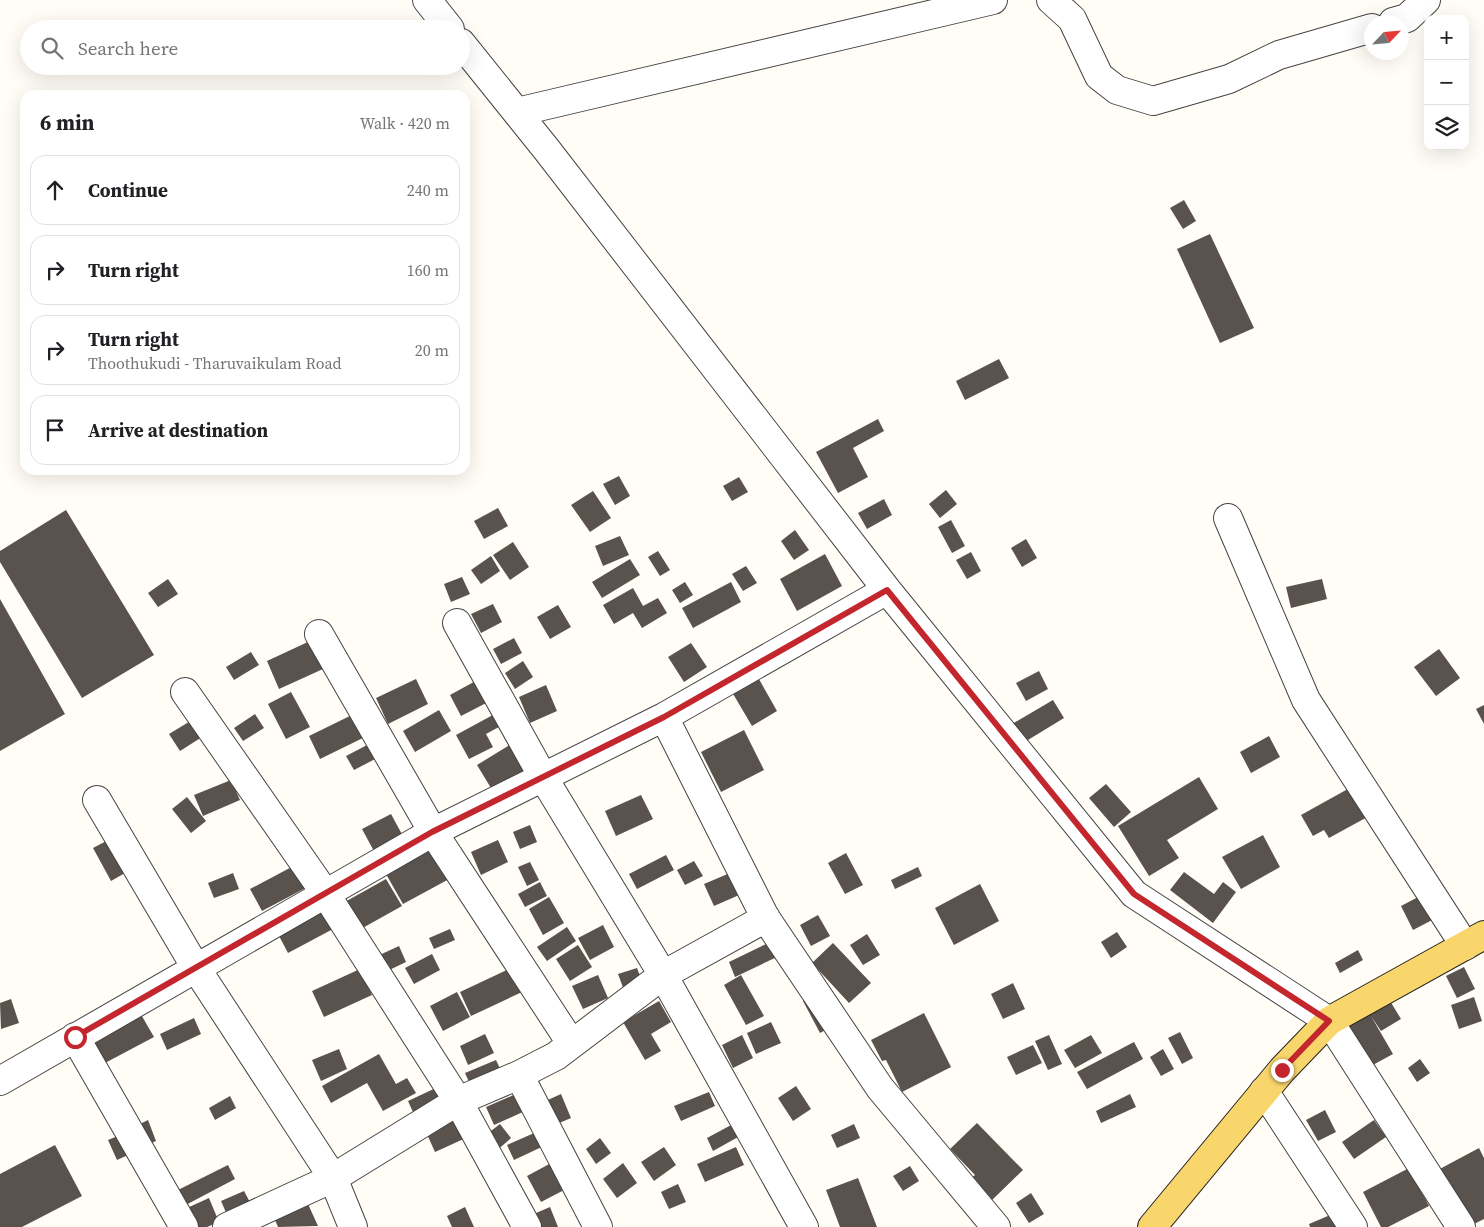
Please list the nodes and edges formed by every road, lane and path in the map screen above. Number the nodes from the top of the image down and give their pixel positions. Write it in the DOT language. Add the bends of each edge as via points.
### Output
graph roads {
  1 [pos="427,0"];
  2 [pos="993,0"];
  3 [pos="1051,0"];
  4 [pos="1426,0"];
  5 [pos="1409,16"];
  6 [pos="443,20"];
  7 [pos="1364,30"];
  8 [pos="470,54"];
  9 [pos="516,112"];
  10 [pos="1228,518"];
  11 [pos="887,590"];
  12 [pos="457,623"];
  13 [pos="319,634"];
  14 [pos="185,692"];
  15 [pos="664,717"];
  16 [pos="542,777"];
  17 [pos="97,800"];
  18 [pos="432,832"];
  19 [pos="325,894"];
  20 [pos="766,918"];
  21 [pos="1474,941"];
  22 [pos="196,968"];
  23 [pos="663,975"];
  24 [pos="1329,1021"];
  25 [pos="75,1037"];
  26 [pos="570,1044"];
  27 [pos="519,1075"];
  28 [pos="0,1081"];
  29 [pos="1264,1091"];
  30 [pos="458,1101"];
  31 [pos="333,1178"];
  32 [pos="184,1227"];
  33 [pos="227,1227"];
  34 [pos="352,1227"];
  35 [pos="527,1227"];
  36 [pos="598,1227"];
  37 [pos="804,1227"];
  38 [pos="996,1227"];
  39 [pos="1152,1227"];
  40 [pos="1354,1227"];
  41 [pos="1461,1227"];
  1 -- 6 [label="street"];
  2 -- 9 [label="street"];
  3 -- 7 [label="street" via="1072,19 1100,76 1117,90 1153,101 1229,79 1279,55"];
  4 -- 5 [label="street"];
  8 -- 9 [label="street"];
  9 -- 11 [label="street"];
  10 -- 21 [label="street" via="1306,700"];
  11 -- 15 [label="street"];
  11 -- 24 [label="street" via="1134,894"];
  12 -- 16 [label="street"];
  13 -- 18 [label="street"];
  14 -- 19 [label="street"];
  15 -- 16 [label="street"];
  15 -- 20 [label="street"];
  16 -- 18 [label="street"];
  16 -- 23 [label="street"];
  17 -- 22 [label="street"];
  18 -- 19 [label="street"];
  18 -- 26 [label="street"];
  19 -- 22 [label="street"];
  19 -- 30 [label="street"];
  20 -- 23 [label="street"];
  20 -- 38 [label="street" via="880,1088"];
  21 -- 24 [label="main road"];
  22 -- 25 [label="street"];
  22 -- 31 [label="street"];
  23 -- 26 [label="street"];
  23 -- 37 [label="street"];
  24 -- 29 [label="main road"];
  24 -- 41 [label="street"];
  25 -- 28 [label="street"];
  25 -- 32 [label="street"];
  26 -- 27 [label="street" via="556,1056"];
  27 -- 30 [label="street"];
  27 -- 36 [label="street"];
  29 -- 39 [label="main road"];
  29 -- 40 [label="street"];
  30 -- 31 [label="street"];
  30 -- 35 [label="street"];
  31 -- 33 [label="street"];
  31 -- 34 [label="street"];
}
